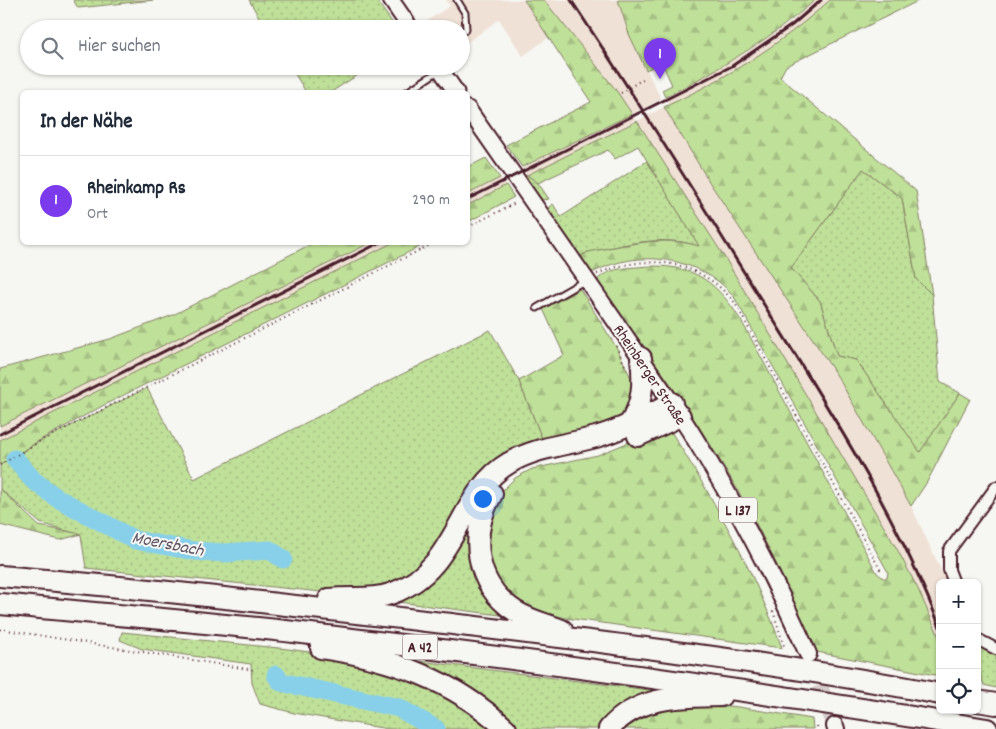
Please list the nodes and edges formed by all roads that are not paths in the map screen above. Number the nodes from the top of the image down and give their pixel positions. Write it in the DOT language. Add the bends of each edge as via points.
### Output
graph roads {
  1 [pos="391,0"];
  2 [pos="457,0"];
  3 [pos="405,20"];
  4 [pos="465,20"];
  5 [pos="434,75"];
  6 [pos="444,75"];
  7 [pos="410,90"];
  8 [pos="455,90"];
  9 [pos="470,112"];
  10 [pos="586,280"];
  11 [pos="537,308"];
  12 [pos="641,358"];
  13 [pos="676,409"];
  14 [pos="628,426"];
  15 [pos="996,487"];
  16 [pos="0,576"];
  17 [pos="953,579"];
  18 [pos="0,604"];
  19 [pos="288,605"];
  20 [pos="242,627"];
  21 [pos="592,640"];
  22 [pos="981,641"];
  23 [pos="996,649"];
  24 [pos="808,654"];
  25 [pos="936,693"];
  26 [pos="781,695"];
  27 [pos="981,702"];
  28 [pos="996,704"];
  29 [pos="506,729"];
  30 [pos="609,729"];
  31 [pos="987,729"];
  1 -- 3 [label="main road"];
  2 -- 4 [label="lane"];
  5 -- 7 [label="lane"];
  6 -- 8 [label="main road"];
  9 -- 10 [label="main road, Rheinberger Straße / L 137"];
  10 -- 11 [label="lane"];
  10 -- 12 [label="main road, Rheinberger Straße / L 137"];
  12 -- 13 [label="main road, Rheinberger Straße / L 137"];
  12 -- 14 [label="highway" via="640,405"];
  13 -- 14 [label="highway"];
  13 -- 21 [label="highway" via="611,447 525,466 502,482 485,506 477,547 491,588 522,614"];
  13 -- 24 [label="main road, Rheinberger Straße / L 137" via="753,538"];
  14 -- 19 [label="highway" via="593,438 537,450 507,464 484,486 434,566 406,588 376,597"];
  15 -- 17 [label="street" via="949,551 948,564"];
  16 -- 19 [label="highway, A 42"];
  18 -- 20 [label="highway, A 42"];
  19 -- 21 [label="highway, A 42"];
  20 -- 26 [label="highway, A 42" via="486,655"];
  20 -- 29 [label="highway" via="287,644 396,663 460,693"];
  21 -- 25 [label="highway, A 42" via="755,662"];
  22 -- 23 [label="street"];
  26 -- 30 [label="highway" via="664,698 631,710"];
  26 -- 31 [label="highway, A 42"];
  27 -- 28 [label="highway"];
}
